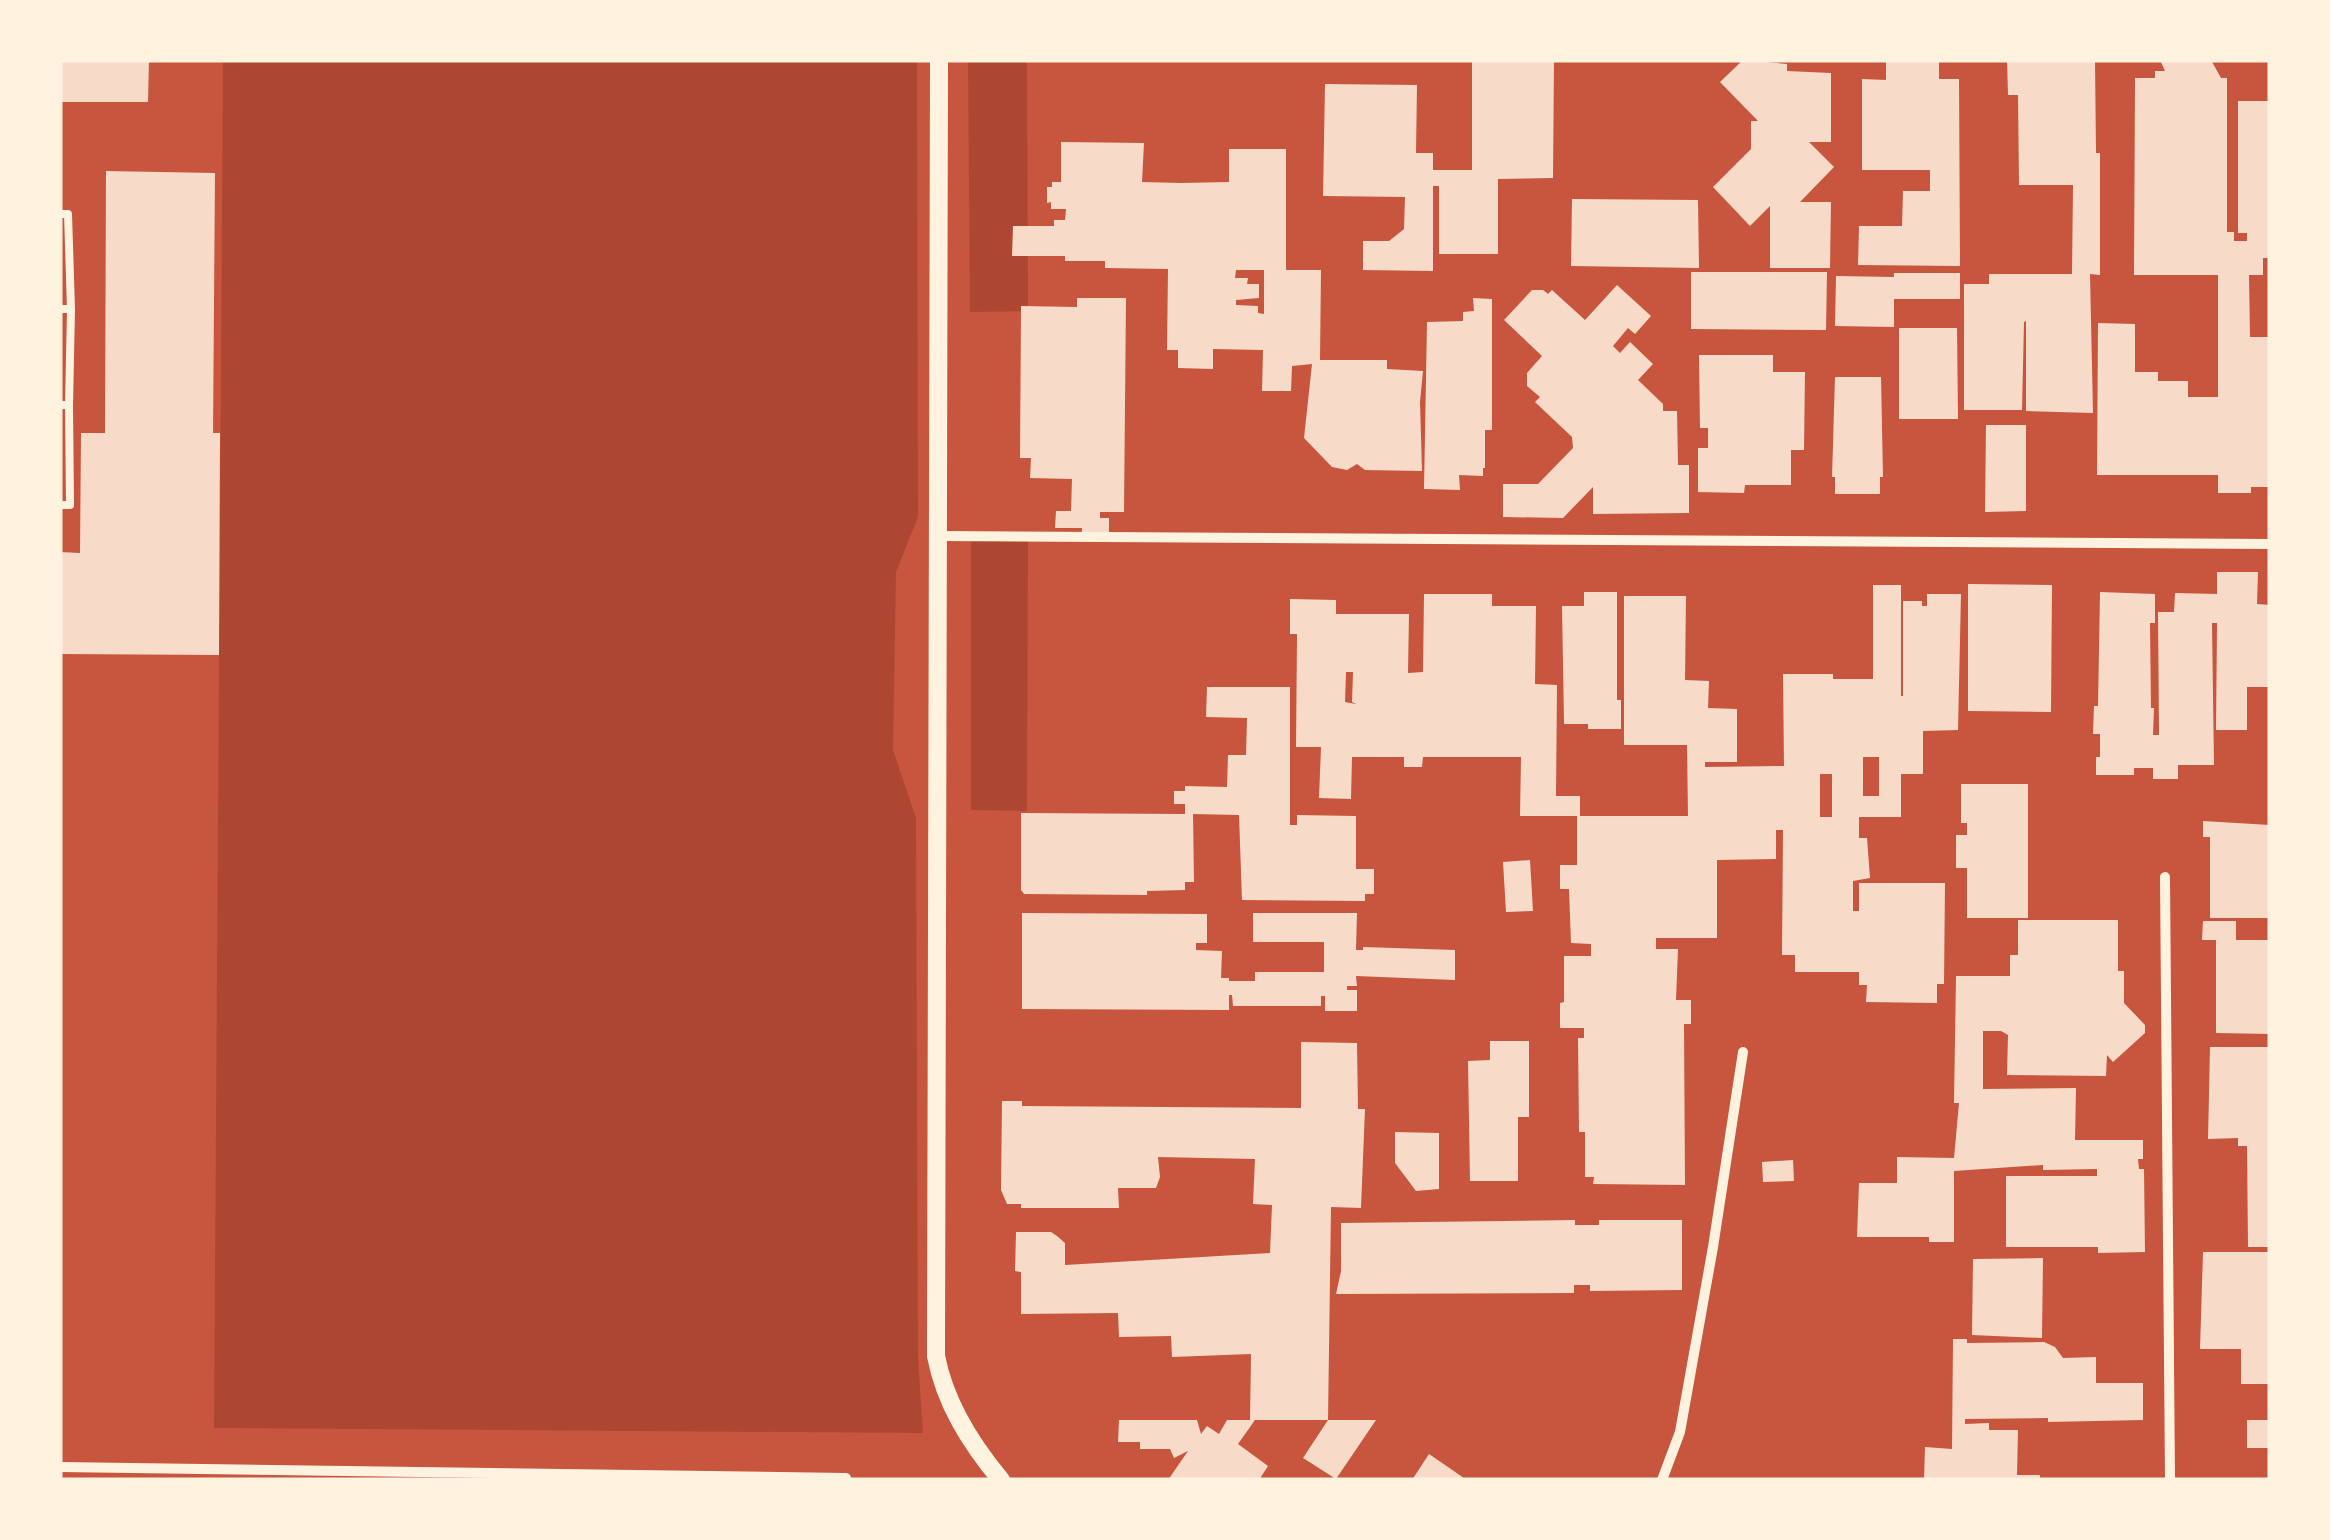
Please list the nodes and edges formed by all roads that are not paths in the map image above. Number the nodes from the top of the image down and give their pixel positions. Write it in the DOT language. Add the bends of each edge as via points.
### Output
graph roads {
  1 [pos="939,60"];
  2 [pos="60,214"];
  3 [pos="60,309"];
  4 [pos="71,309"];
  5 [pos="65,405"];
  6 [pos="60,505"];
  7 [pos="938,536"];
  8 [pos="2270,544"];
  9 [pos="2165,877"];
  10 [pos="1743,1052"];
  11 [pos="60,1466"];
  12 [pos="321,1474"];
  13 [pos="846,1478"];
  14 [pos="1001,1480"];
  15 [pos="1662,1480"];
  16 [pos="2170,1480"];
  1 -- 7 [label="street"];
  2 -- 4 [label="lane" via="68,214"];
  3 -- 4 [label="lane"];
  4 -- 5 [label="lane"];
  5 -- 6 [label="lane" via="70,505"];
  7 -- 8 [label="street"];
  7 -- 14 [label="street" via="936,1356 942,1391"];
  9 -- 16 [label="street"];
  10 -- 15 [label="street" via="1680,1432"];
  11 -- 12 [label="street"];
  12 -- 13 [label="street"];
}
